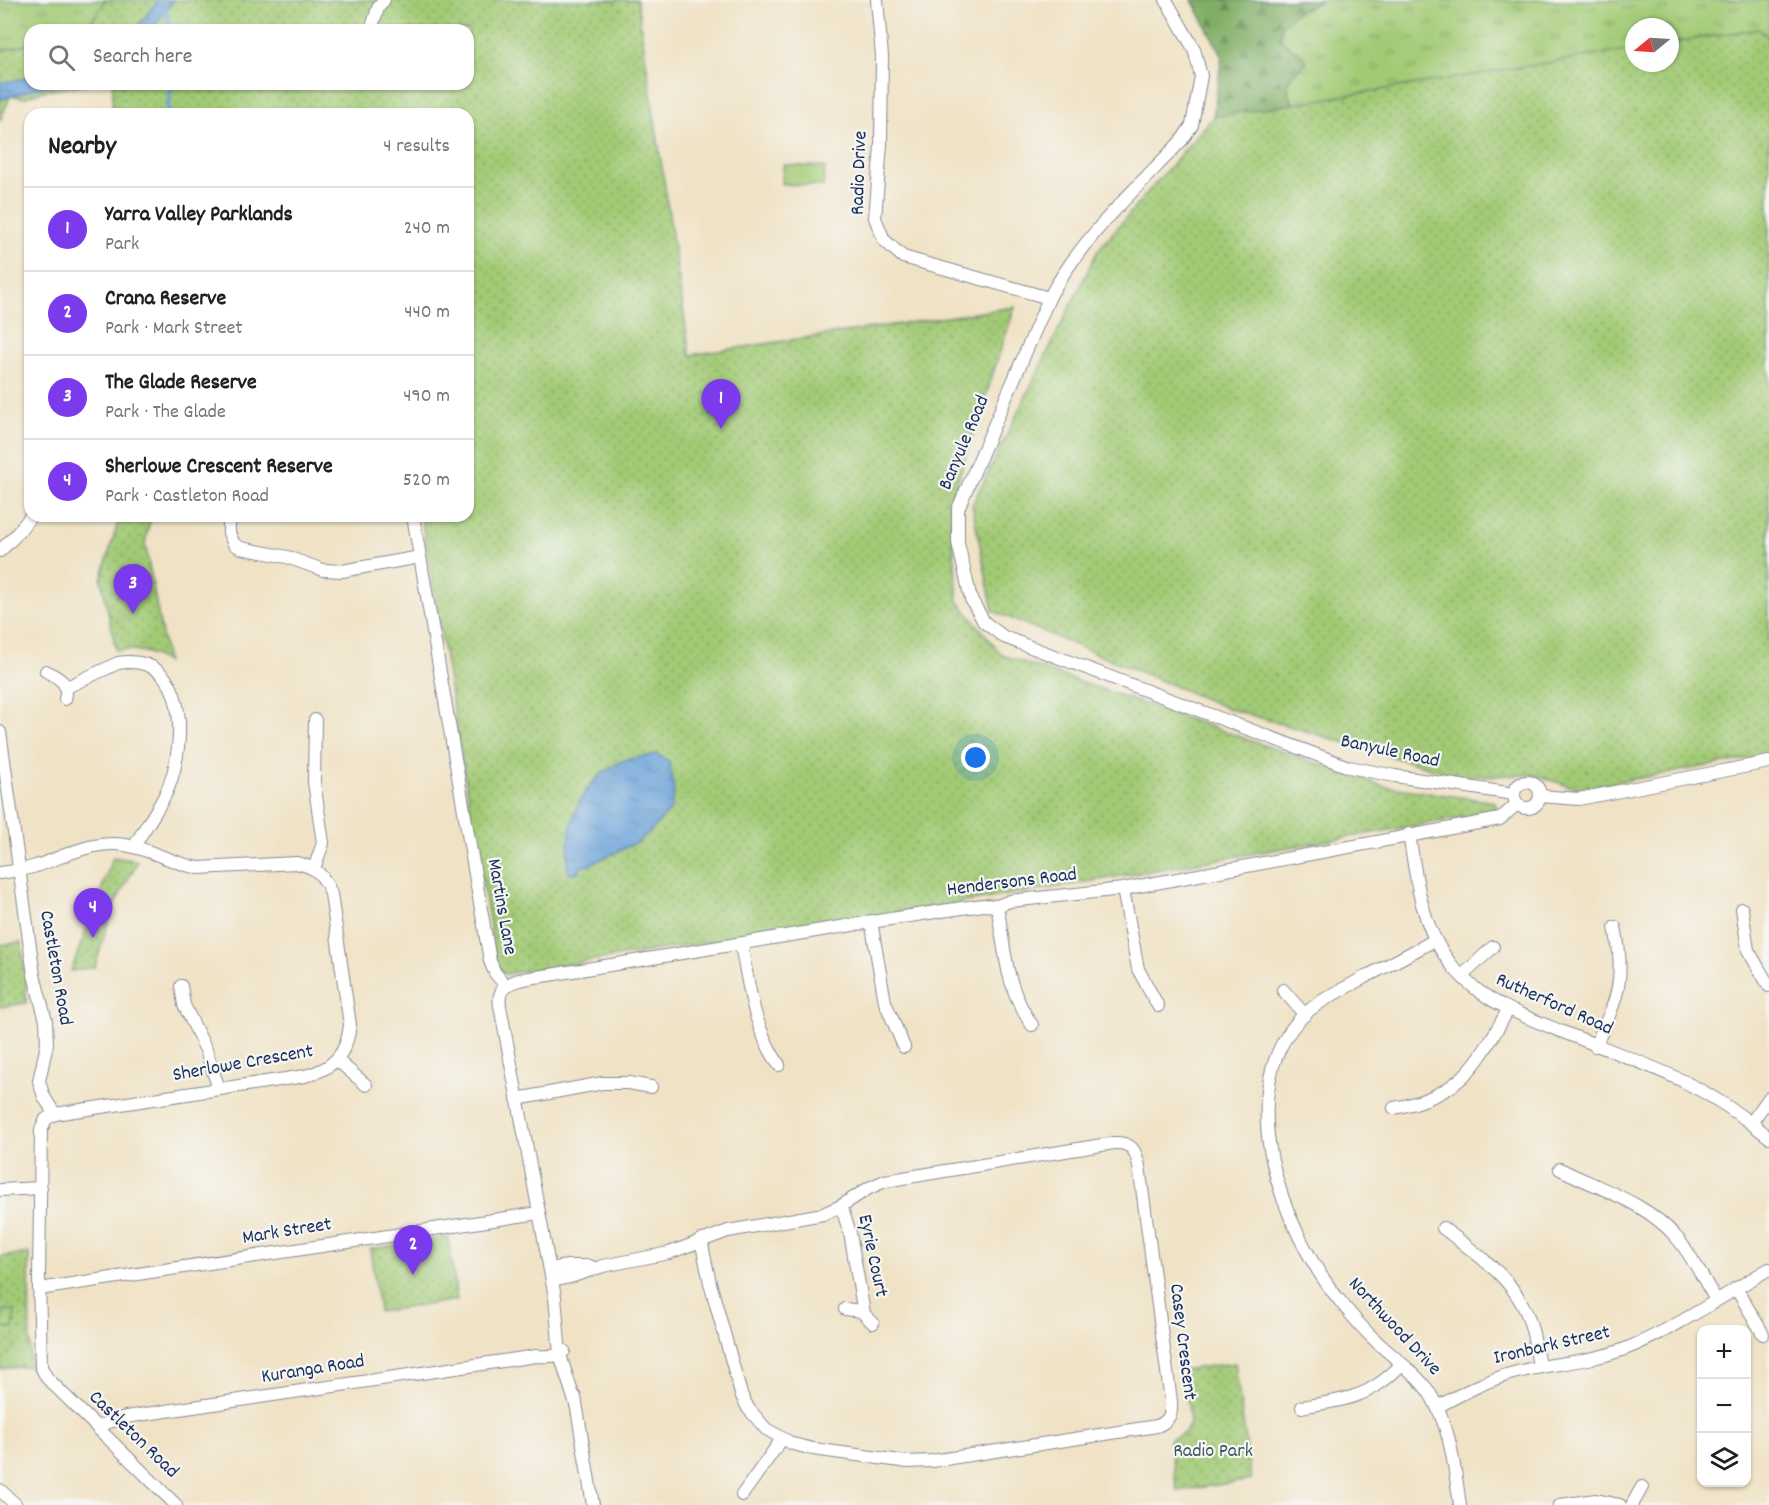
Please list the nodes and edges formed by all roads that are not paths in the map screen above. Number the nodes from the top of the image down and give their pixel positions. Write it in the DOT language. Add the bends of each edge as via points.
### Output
graph roads {
  1 [pos="384,0"];
  2 [pos="877,0"];
  3 [pos="1166,0"];
  4 [pos="373,24"];
  5 [pos="1049,298"];
  6 [pos="26,522"];
  7 [pos="229,522"];
  8 [pos="414,522"];
  9 [pos="0,551"];
  10 [pos="420,557"];
  11 [pos="46,671"];
  12 [pos="315,720"];
  13 [pos="0,732"];
  14 [pos="1769,762"];
  15 [pos="1540,796"];
  16 [pos="1515,799"];
  17 [pos="1409,834"];
  18 [pos="135,847"];
  19 [pos="314,869"];
  20 [pos="0,873"];
  21 [pos="19,873"];
  22 [pos="0,879"];
  23 [pos="1123,889"];
  24 [pos="998,906"];
  25 [pos="1742,909"];
  26 [pos="871,921"];
  27 [pos="1615,927"];
  28 [pos="1436,940"];
  29 [pos="741,945"];
  30 [pos="1493,947"];
  31 [pos="1462,976"];
  32 [pos="181,986"];
  33 [pos="506,986"];
  34 [pos="1769,986"];
  35 [pos="1283,990"];
  36 [pos="1158,1006"];
  37 [pos="1508,1010"];
  38 [pos="1305,1015"];
  39 [pos="1032,1025"];
  40 [pos="1596,1046"];
  41 [pos="904,1047"];
  42 [pos="336,1060"];
  43 [pos="779,1065"];
  44 [pos="366,1085"];
  45 [pos="651,1086"];
  46 [pos="219,1089"];
  47 [pos="517,1098"];
  48 [pos="1769,1098"];
  49 [pos="1394,1108"];
  50 [pos="55,1114"];
  51 [pos="1751,1123"];
  52 [pos="1769,1137"];
  53 [pos="1560,1170"];
  54 [pos="41,1188"];
  55 [pos="0,1190"];
  56 [pos="841,1206"];
  57 [pos="540,1213"];
  58 [pos="1443,1228"];
  59 [pos="697,1242"];
  60 [pos="1769,1269"];
  61 [pos="551,1275"];
  62 [pos="39,1288"];
  63 [pos="1736,1288"];
  64 [pos="1716,1300"];
  65 [pos="845,1309"];
  66 [pos="864,1313"];
  67 [pos="873,1323"];
  68 [pos="1763,1334"];
  69 [pos="561,1352"];
  70 [pos="1402,1364"];
  71 [pos="1539,1368"];
  72 [pos="1302,1407"];
  73 [pos="1437,1407"];
  74 [pos="98,1430"];
  75 [pos="782,1439"];
  76 [pos="1642,1487"];
  77 [pos="0,1490"];
  78 [pos="742,1495"];
  79 [pos="16,1505"];
  80 [pos="176,1505"];
  81 [pos="593,1505"];
  82 [pos="1460,1505"];
  83 [pos="1560,1505"];
  84 [pos="1620,1505"];
  85 [pos="1632,1505"];
  1 -- 4 [label="street"];
  2 -- 5 [label="street, Radio Drive" via="882,56 875,218 884,240 903,257"];
  3 -- 5 [label="street, Banyule Road" via="1194,49 1201,76 1192,125 1084,245"];
  5 -- 16 [label="street, Banyule Road" via="958,509 958,543 971,599 984,622 1004,637 1349,767"];
  6 -- 9 [label="street"];
  7 -- 10 [label="street" via="234,544 241,548 287,557 323,570 342,571"];
  8 -- 10 [label="street, Martins Lane"];
  10 -- 33 [label="street, Martins Lane" via="490,961"];
  11 -- 18 [label="street" via="61,680 66,693 118,663 127,662 148,666 172,690 180,735 174,769 164,798"];
  12 -- 19 [label="street" via="314,782 323,843"];
  13 -- 21 [label="street, Castleton Road"];
  14 -- 15 [label="street" via="1579,799"];
  15 -- 16 [label="street" via="1536,804 1524,808"];
  15 -- 16 [label="street" via="1534,784 1526,782 1517,785"];
  16 -- 17 [label="street, Hendersons Road" via="1500,819"];
  17 -- 23 [label="street, Hendersons Road"];
  17 -- 28 [label="street, Rutherford Road" via="1424,912"];
  18 -- 19 [label="street" via="200,868 296,863"];
  18 -- 21 [label="street" via="97,845 63,855 39,871"];
  19 -- 42 [label="street, Sherlowe Crescent" via="322,875 331,894 348,1004 349,1035"];
  20 -- 21 [label="street"];
  21 -- 22 [label="street"];
  21 -- 50 [label="street, Castleton Road" via="34,975 46,1021 47,1044 39,1081"];
  23 -- 24 [label="street, Hendersons Road" via="1010,901"];
  23 -- 36 [label="street" via="1138,969"];
  24 -- 26 [label="street, Hendersons Road"];
  24 -- 39 [label="street" via="1008,976 1020,1008"];
  25 -- 34 [label="street" via="1748,950"];
  26 -- 29 [label="street, Hendersons Road"];
  26 -- 41 [label="street" via="885,1002"];
  27 -- 40 [label="street" via="1620,951 1619,981"];
  28 -- 31 [label="street, Rutherford Road"];
  28 -- 38 [label="street, Northwood Drive" via="1349,986"];
  29 -- 33 [label="street, Hendersons Road" via="524,979"];
  29 -- 43 [label="street" via="757,1023"];
  30 -- 31 [label="street"];
  31 -- 37 [label="street, Rutherford Road"];
  32 -- 46 [label="street" via="184,1005"];
  33 -- 47 [label="street" via="499,1000"];
  35 -- 38 [label="street"];
  37 -- 40 [label="street, Rutherford Road"];
  37 -- 49 [label="street" via="1485,1051 1464,1077 1424,1101"];
  38 -- 70 [label="street, Northwood Drive" via="1284,1041 1269,1080 1267,1124 1274,1168 1294,1224 1321,1275 1356,1321"];
  40 -- 51 [label="street, Rutherford Road" via="1686,1083"];
  42 -- 44 [label="street"];
  42 -- 46 [label="street, Sherlowe Crescent" via="316,1073"];
  45 -- 47 [label="street" via="603,1083"];
  46 -- 50 [label="street, Sherlowe Crescent"];
  47 -- 57 [label="street"];
  48 -- 51 [label="street"];
  50 -- 54 [label="street, Castleton Road" via="46,1119 41,1130"];
  51 -- 52 [label="street, Rutherford Road"];
  53 -- 64 [label="street" via="1635,1204 1665,1225 1678,1238"];
  54 -- 55 [label="street"];
  54 -- 62 [label="street, Castleton Road"];
  56 -- 59 [label="street, Casey Crescent" via="815,1216 728,1231"];
  56 -- 66 [label="street, Eyrie Court" via="850,1233"];
  56 -- 75 [label="street, Casey Crescent" via="868,1188 894,1179 1114,1143 1130,1146 1136,1152 1139,1166 1171,1414 1157,1426 932,1461 908,1462 813,1449"];
  57 -- 61 [label="street"];
  57 -- 62 [label="street, Mark Street"];
  58 -- 71 [label="street" via="1513,1289 1531,1326"];
  59 -- 61 [label="street, Casey Crescent" via="570,1277"];
  59 -- 75 [label="street, Casey Crescent" via="741,1395 756,1419"];
  60 -- 63 [label="street, Ironbark Street"];
  61 -- 69 [label="street" via="565,1334"];
  62 -- 74 [label="street, Castleton Road" via="41,1367"];
  63 -- 64 [label="street, Ironbark Street"];
  63 -- 68 [label="street"];
  64 -- 71 [label="street, Ironbark Street" via="1624,1349"];
  65 -- 66 [label="street, Eyrie Court"];
  66 -- 67 [label="street, Eyrie Court"];
  69 -- 74 [label="street, Kuranga Road" via="126,1417"];
  69 -- 81 [label="street" via="572,1368"];
  70 -- 72 [label="street" via="1379,1384 1358,1395"];
  70 -- 73 [label="street, Northwood Drive" via="1417,1377"];
  71 -- 73 [label="street, Ironbark Street" via="1494,1379"];
  73 -- 82 [label="street, Northwood Drive" via="1450,1441"];
  74 -- 80 [label="street, Castleton Road"];
  75 -- 78 [label="street"];
  76 -- 85 [label="street"];
  77 -- 79 [label="street"];
  83 -- 84 [label="street" via="1596,1500"];
}
